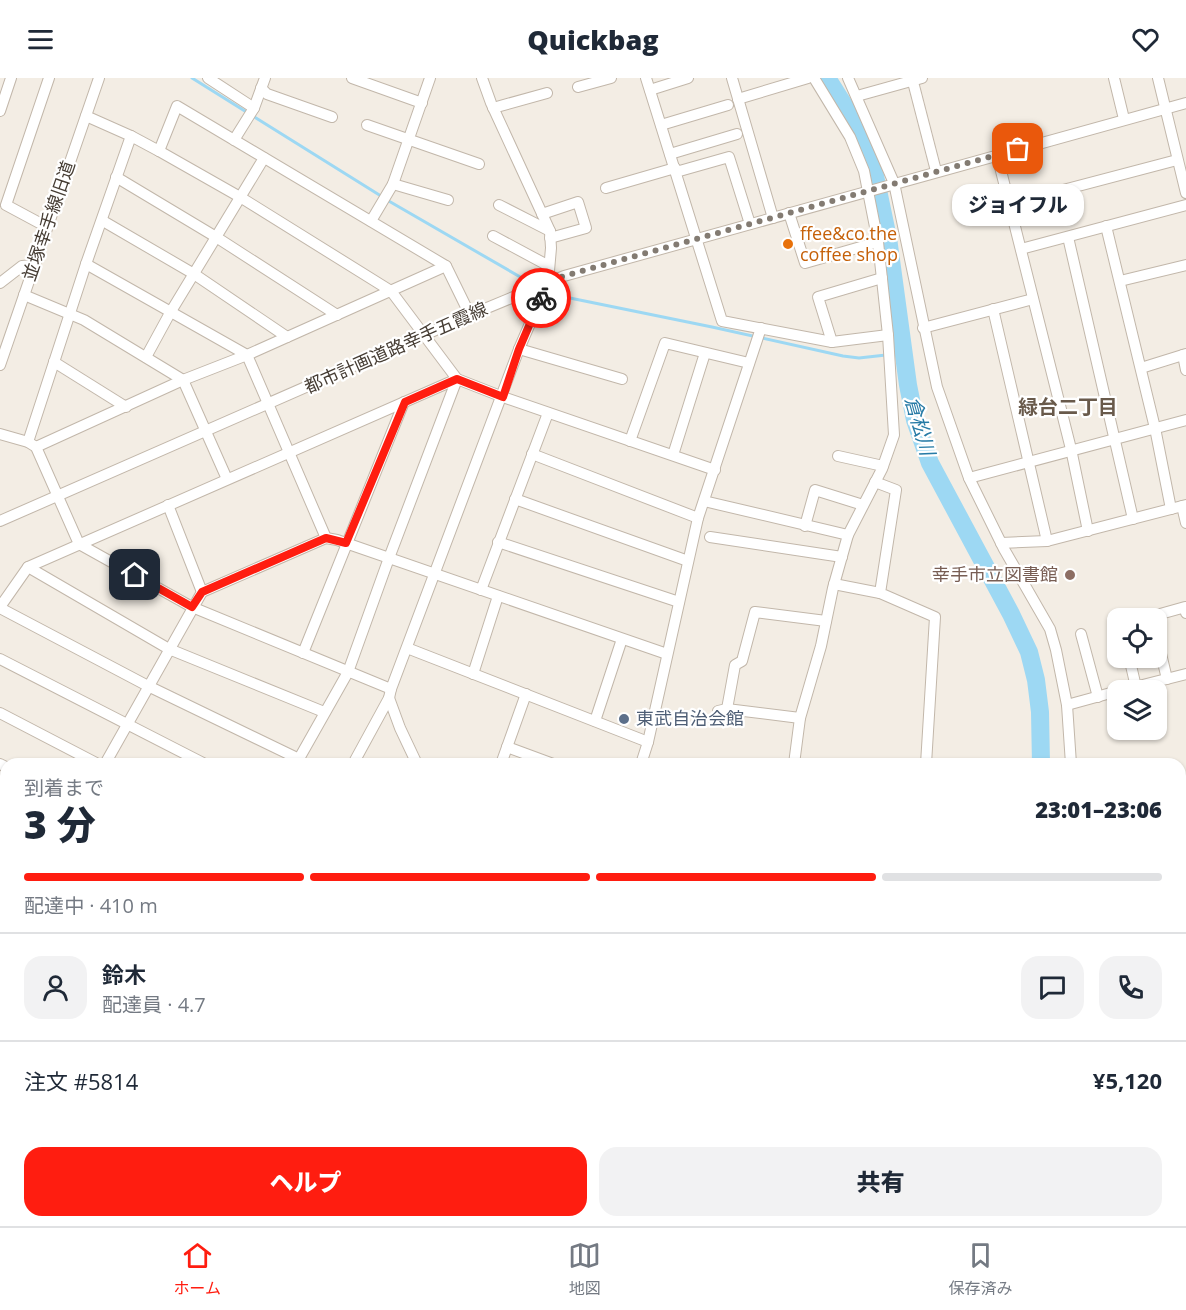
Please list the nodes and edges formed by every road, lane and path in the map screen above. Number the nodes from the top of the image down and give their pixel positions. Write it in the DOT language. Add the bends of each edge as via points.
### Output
graph roads {
  1 [pos="11,78"];
  2 [pos="49,78"];
  3 [pos="99,78"];
  4 [pos="208,78"];
  5 [pos="352,78"];
  6 [pos="430,78"];
  7 [pos="482,78"];
  8 [pos="611,78"];
  9 [pos="646,78"];
  10 [pos="688,78"];
  11 [pos="732,78"];
  12 [pos="808,78"];
  13 [pos="814,78"];
  14 [pos="848,78"];
  15 [pos="1114,78"];
  16 [pos="1158,78"];
  17 [pos="915,79"];
  18 [pos="263,83"];
  19 [pos="578,87"];
  20 [pos="650,90"];
  21 [pos="547,93"];
  22 [pos="857,96"];
  23 [pos="733,102"];
  24 [pos="422,103"];
  25 [pos="1186,103"];
  26 [pos="254,108"];
  27 [pos="493,108"];
  28 [pos="1166,109"];
  29 [pos="0,111"];
  30 [pos="86,116"];
  31 [pos="332,117"];
  32 [pos="1124,119"];
  33 [pos="367,124"];
  34 [pos="661,125"];
  35 [pos="737,134"];
  36 [pos="131,136"];
  37 [pos="409,138"];
  38 [pos="234,140"];
  39 [pos="159,151"];
  40 [pos="670,153"];
  41 [pos="997,155"];
  42 [pos="264,158"];
  43 [pos="1178,160"];
  44 [pos="479,164"];
  45 [pos="675,170"];
  46 [pos="936,171"];
  47 [pos="116,177"];
  48 [pos="393,184"];
  49 [pos="891,184"];
  50 [pos="606,188"];
  51 [pos="870,190"];
  52 [pos="1186,193"];
  53 [pos="240,197"];
  54 [pos="448,200"];
  55 [pos="1010,204"];
  56 [pos="499,205"];
  57 [pos="1186,206"];
  58 [pos="789,213"];
  59 [pos="542,214"];
  60 [pos="773,218"];
  61 [pos="103,221"];
  62 [pos="371,221"];
  63 [pos="750,224"];
  64 [pos="1106,226"];
  65 [pos="47,227"];
  66 [pos="550,234"];
  67 [pos="493,236"];
  68 [pos="216,237"];
  69 [pos="1068,237"];
  70 [pos="698,238"];
  71 [pos="878,242"];
  72 [pos="1021,249"];
  73 [pos="86,264"];
  74 [pos="34,265"];
  75 [pos="1186,265"];
  76 [pos="446,266"];
  77 [pos="549,266"];
  78 [pos="194,274"];
  79 [pos="882,278"];
  80 [pos="1119,281"];
  81 [pos="548,282"];
  82 [pos="0,283"];
  83 [pos="391,291"];
  84 [pos="24,295"];
  85 [pos="1033,299"];
  86 [pos="993,309"];
  87 [pos="71,313"];
  88 [pos="170,313"];
  89 [pos="337,315"];
  90 [pos="470,315"];
  91 [pos="761,328"];
  92 [pos="923,328"];
  93 [pos="425,335"];
  94 [pos="888,335"];
  95 [pos="287,337"];
  96 [pos="832,342"];
  97 [pos="519,349"];
  98 [pos="705,353"];
  99 [pos="247,355"];
  100 [pos="1184,355"];
  101 [pos="146,357"];
  102 [pos="54,362"];
  103 [pos="749,363"];
  104 [pos="0,365"];
  105 [pos="1141,368"];
  106 [pos="1186,370"];
  107 [pos="457,379"];
  108 [pos="622,379"];
  109 [pos="183,380"];
  110 [pos="503,397"];
  111 [pos="405,402"];
  112 [pos="268,404"];
  113 [pos="126,407"];
  114 [pos="548,413"];
  115 [pos="1186,420"];
  116 [pos="1155,428"];
  117 [pos="206,431"];
  118 [pos="0,434"];
  119 [pos="1114,438"];
  120 [pos="630,441"];
  121 [pos="32,445"];
  122 [pos="1071,449"];
  123 [pos="289,452"];
  124 [pos="532,454"];
  125 [pos="673,455"];
  126 [pos="838,456"];
  127 [pos="1028,461"];
  128 [pos="883,466"];
  129 [pos="715,470"];
  130 [pos="969,478"];
  131 [pos="226,479"];
  132 [pos="875,482"];
  133 [pos="57,496"];
  134 [pos="515,499"];
  135 [pos="704,501"];
  136 [pos="168,505"];
  137 [pos="863,505"];
  138 [pos="1180,506"];
  139 [pos="698,518"];
  140 [pos="1133,519"];
  141 [pos="0,521"];
  142 [pos="1186,523"];
  143 [pos="805,526"];
  144 [pos="1088,531"];
  145 [pos="848,536"];
  146 [pos="710,537"];
  147 [pos="326,538"];
  148 [pos="1047,541"];
  149 [pos="346,543"];
  150 [pos="498,543"];
  151 [pos="1001,543"];
  152 [pos="79,544"];
  153 [pos="842,557"];
  154 [pos="388,558"];
  155 [pos="688,561"];
  156 [pos="28,567"];
  157 [pos="435,574"];
  158 [pos="834,584"];
  159 [pos="481,590"];
  160 [pos="202,592"];
  161 [pos="880,593"];
  162 [pos="498,596"];
  163 [pos="679,602"];
  164 [pos="0,607"];
  165 [pos="192,607"];
  166 [pos="1167,612"];
  167 [pos="1186,613"];
  168 [pos="826,621"];
  169 [pos="1081,634"];
  170 [pos="622,639"];
  171 [pos="406,648"];
  172 [pos="169,649"];
  173 [pos="303,653"];
  174 [pos="667,654"];
  175 [pos="0,659"];
  176 [pos="1164,668"];
  177 [pos="348,672"];
  178 [pos="473,674"];
  179 [pos="1186,674"];
  180 [pos="1167,679"];
  181 [pos="1163,680"];
  182 [pos="148,686"];
  183 [pos="390,694"];
  184 [pos="526,694"];
  185 [pos="1107,695"];
  186 [pos="1098,697"];
  187 [pos="1067,705"];
  188 [pos="324,712"];
  189 [pos="0,713"];
  190 [pos="800,718"];
  191 [pos="595,721"];
  192 [pos="127,724"];
  193 [pos="648,741"];
  194 [pos="507,747"];
  195 [pos="86,758"];
  196 [pos="108,758"];
  197 [pos="193,758"];
  198 [pos="292,758"];
  199 [pos="300,758"];
  200 [pos="356,758"];
  201 [pos="414,758"];
  202 [pos="503,758"];
  203 [pos="537,758"];
  204 [pos="643,758"];
  205 [pos="796,758"];
  206 [pos="926,758"];
  207 [pos="1071,758"];
  1 -- 29 [label="street"];
  2 -- 65 [label="street" via="6,205"];
  3 -- 30 [label="street, 並塚幸手線旧道"];
  4 -- 26 [label="street"];
  5 -- 24 [label="street"];
  6 -- 24 [label="street"];
  7 -- 27 [label="street"];
  8 -- 19 [label="street"];
  9 -- 20 [label="street"];
  10 -- 20 [label="street"];
  11 -- 23 [label="street"];
  12 -- 23 [label="street"];
  13 -- 51 [label="street" via="850,137"];
  14 -- 22 [label="street"];
  15 -- 32 [label="street"];
  16 -- 28 [label="street"];
  17 -- 22 [label="street"];
  17 -- 46 [label="street"];
  18 -- 26 [label="street"];
  18 -- 31 [label="street" via="267,94"];
  20 -- 34 [label="street"];
  21 -- 27 [label="street"];
  22 -- 49 [label="street"];
  23 -- 34 [label="street"];
  23 -- 60 [label="street"];
  24 -- 37 [label="street"];
  25 -- 28 [label="street, 都市計画道路幸手五霞線"];
  26 -- 38 [label="street"];
  27 -- 59 [label="street"];
  28 -- 32 [label="street, 都市計画道路幸手五霞線"];
  28 -- 43 [label="street"];
  30 -- 36 [label="street"];
  30 -- 65 [label="street, 並塚幸手線旧道"];
  32 -- 41 [label="street, 都市計画道路幸手五霞線"];
  33 -- 37 [label="street"];
  34 -- 40 [label="street"];
  35 -- 40 [label="street"];
  36 -- 39 [label="street"];
  36 -- 47 [label="street"];
  37 -- 44 [label="street"];
  37 -- 48 [label="street"];
  38 -- 39 [label="street" via="177,106"];
  38 -- 42 [label="street"];
  39 -- 53 [label="street"];
  40 -- 45 [label="street"];
  41 -- 46 [label="street, 都市計画道路幸手五霞線"];
  41 -- 55 [label="street"];
  42 -- 53 [label="street"];
  42 -- 62 [label="street"];
  43 -- 52 [label="street"];
  43 -- 55 [label="street"];
  45 -- 50 [label="street"];
  45 -- 63 [label="street" via="729,157"];
  45 -- 70 [label="street"];
  46 -- 49 [label="street, 都市計画道路幸手五霞線"];
  47 -- 61 [label="street"];
  47 -- 68 [label="street"];
  48 -- 54 [label="street"];
  48 -- 62 [label="street"];
  49 -- 51 [label="street, 都市計画道路幸手五霞線"];
  49 -- 92 [label="street"];
  51 -- 58 [label="street, 都市計画道路幸手五霞線"];
  51 -- 71 [label="street"];
  53 -- 68 [label="street"];
  53 -- 83 [label="street"];
  55 -- 72 [label="street"];
  56 -- 66 [label="street"];
  57 -- 64 [label="street"];
  58 -- 60 [label="street, 都市計画道路幸手五霞線"];
  58 -- 71 [label="street" via="805,263"];
  59 -- 66 [label="street"];
  59 -- 66 [label="street" via="578,202 586,228"];
  60 -- 63 [label="street, 都市計画道路幸手五霞線"];
  61 -- 73 [label="street"];
  61 -- 78 [label="street"];
  62 -- 76 [label="street"];
  63 -- 70 [label="street, 都市計画道路幸手五霞線"];
  64 -- 69 [label="street"];
  64 -- 80 [label="street"];
  65 -- 74 [label="street, 並塚幸手線旧道"];
  66 -- 77 [label="street"];
  67 -- 77 [label="street"];
  68 -- 78 [label="street"];
  68 -- 89 [label="street"];
  69 -- 72 [label="street"];
  69 -- 119 [label="street"];
  70 -- 81 [label="street, 都市計画道路幸手五霞線"];
  70 -- 91 [label="street" via="722,321"];
  71 -- 79 [label="street"];
  72 -- 85 [label="street"];
  73 -- 87 [label="street"];
  73 -- 88 [label="street"];
  74 -- 82 [label="street" via="22,266"];
  74 -- 84 [label="street, 並塚幸手線旧道"];
  75 -- 80 [label="street"];
  76 -- 83 [label="street"];
  76 -- 90 [label="street"];
  77 -- 81 [label="street"];
  78 -- 88 [label="street"];
  78 -- 95 [label="street"];
  79 -- 94 [label="street"];
  79 -- 96 [label="street" via="818,297"];
  80 -- 105 [label="street"];
  81 -- 90 [label="street, 都市計画道路幸手五霞線"];
  81 -- 97 [label="street"];
  83 -- 89 [label="street"];
  83 -- 93 [label="street"];
  84 -- 87 [label="street"];
  84 -- 104 [label="street, 並塚幸手線旧道"];
  85 -- 86 [label="street"];
  85 -- 122 [label="street"];
  86 -- 92 [label="street"];
  86 -- 127 [label="street"];
  87 -- 101 [label="street"];
  87 -- 102 [label="street"];
  88 -- 99 [label="street"];
  88 -- 101 [label="street"];
  89 -- 95 [label="street"];
  90 -- 93 [label="street, 都市計画道路幸手五霞線"];
  91 -- 96 [label="street"];
  91 -- 103 [label="street"];
  92 -- 130 [label="street" via="937,387"];
  93 -- 107 [label="street"];
  93 -- 112 [label="street, 都市計画道路幸手五霞線"];
  94 -- 96 [label="street"];
  94 -- 128 [label="street" via="894,435"];
  95 -- 99 [label="street"];
  97 -- 108 [label="street"];
  97 -- 110 [label="street"];
  98 -- 103 [label="street"];
  98 -- 120 [label="street" via="665,343"];
  98 -- 125 [label="street"];
  99 -- 109 [label="street"];
  99 -- 112 [label="street"];
  100 -- 105 [label="street"];
  100 -- 106 [label="street"];
  101 -- 109 [label="street"];
  102 -- 113 [label="street"];
  102 -- 121 [label="street"];
  103 -- 129 [label="street"];
  105 -- 116 [label="street"];
  107 -- 110 [label="street"];
  107 -- 111 [label="street"];
  107 -- 154 [label="street"];
  109 -- 113 [label="street"];
  109 -- 117 [label="street"];
  110 -- 114 [label="street"];
  110 -- 157 [label="street"];
  111 -- 123 [label="street"];
  111 -- 149 [label="street"];
  112 -- 117 [label="street, 都市計画道路幸手五霞線"];
  112 -- 123 [label="street"];
  113 -- 121 [label="street"];
  114 -- 120 [label="street"];
  114 -- 124 [label="street"];
  115 -- 116 [label="street"];
  116 -- 119 [label="street"];
  116 -- 138 [label="street"];
  117 -- 131 [label="street"];
  117 -- 133 [label="street, 都市計画道路幸手五霞線"];
  118 -- 121 [label="street"];
  119 -- 122 [label="street"];
  119 -- 140 [label="street"];
  120 -- 125 [label="street"];
  121 -- 133 [label="street"];
  122 -- 127 [label="street"];
  122 -- 144 [label="street"];
  123 -- 131 [label="street"];
  123 -- 147 [label="street"];
  124 -- 134 [label="street"];
  124 -- 139 [label="street"];
  125 -- 129 [label="street"];
  126 -- 128 [label="street"];
  127 -- 130 [label="street"];
  127 -- 148 [label="street"];
  128 -- 132 [label="street"];
  129 -- 135 [label="street"];
  130 -- 151 [label="street"];
  131 -- 136 [label="street"];
  132 -- 137 [label="street"];
  132 -- 161 [label="street" via="896,490"];
  133 -- 141 [label="street, 都市計画道路幸手五霞線"];
  133 -- 152 [label="street"];
  134 -- 150 [label="street"];
  134 -- 155 [label="street"];
  135 -- 139 [label="street"];
  135 -- 143 [label="street"];
  136 -- 152 [label="street"];
  136 -- 160 [label="street"];
  137 -- 143 [label="street" via="815,490"];
  137 -- 145 [label="street"];
  138 -- 140 [label="street"];
  138 -- 142 [label="street"];
  139 -- 155 [label="street"];
  140 -- 144 [label="street"];
  143 -- 145 [label="street"];
  144 -- 148 [label="street"];
  145 -- 153 [label="street"];
  146 -- 153 [label="street"];
  147 -- 149 [label="street"];
  147 -- 160 [label="street"];
  148 -- 151 [label="street"];
  149 -- 154 [label="street"];
  149 -- 173 [label="street"];
  150 -- 159 [label="street"];
  150 -- 163 [label="street"];
  151 -- 187 [label="street" via="1050,629"];
  152 -- 156 [label="street"];
  152 -- 165 [label="street"];
  153 -- 158 [label="street"];
  154 -- 157 [label="street"];
  154 -- 177 [label="street"];
  155 -- 163 [label="street"];
  156 -- 164 [label="street"];
  156 -- 172 [label="street"];
  157 -- 159 [label="street"];
  157 -- 171 [label="street"];
  158 -- 161 [label="street"];
  158 -- 168 [label="street"];
  159 -- 162 [label="street"];
  160 -- 165 [label="street"];
  161 -- 206 [label="street" via="935,617"];
  162 -- 170 [label="street"];
  162 -- 178 [label="street"];
  163 -- 174 [label="street"];
  164 -- 182 [label="street"];
  165 -- 172 [label="street"];
  165 -- 173 [label="street"];
  166 -- 167 [label="street" via="1185,607"];
  168 -- 190 [label="street"];
  168 -- 190 [label="street" via="755,612 742,661 735,665 722,710"];
  169 -- 186 [label="street"];
  170 -- 174 [label="street"];
  170 -- 191 [label="street"];
  171 -- 178 [label="street"];
  171 -- 183 [label="street"];
  172 -- 182 [label="street"];
  172 -- 188 [label="street"];
  173 -- 177 [label="street"];
  174 -- 193 [label="street"];
  175 -- 192 [label="street"];
  176 -- 180 [label="street"];
  177 -- 183 [label="street"];
  177 -- 188 [label="street"];
  178 -- 184 [label="street"];
  179 -- 180 [label="street"];
  180 -- 181 [label="street"];
  182 -- 192 [label="street"];
  182 -- 198 [label="street"];
  183 -- 200 [label="street"];
  183 -- 201 [label="street"];
  184 -- 191 [label="street"];
  184 -- 194 [label="street"];
  185 -- 186 [label="street"];
  186 -- 187 [label="street"];
  187 -- 207 [label="street"];
  188 -- 199 [label="street"];
  189 -- 195 [label="street"];
  190 -- 205 [label="street"];
  191 -- 193 [label="street"];
  192 -- 196 [label="street"];
  192 -- 197 [label="street"];
  193 -- 204 [label="street"];
  194 -- 202 [label="street"];
  194 -- 203 [label="street"];
}
